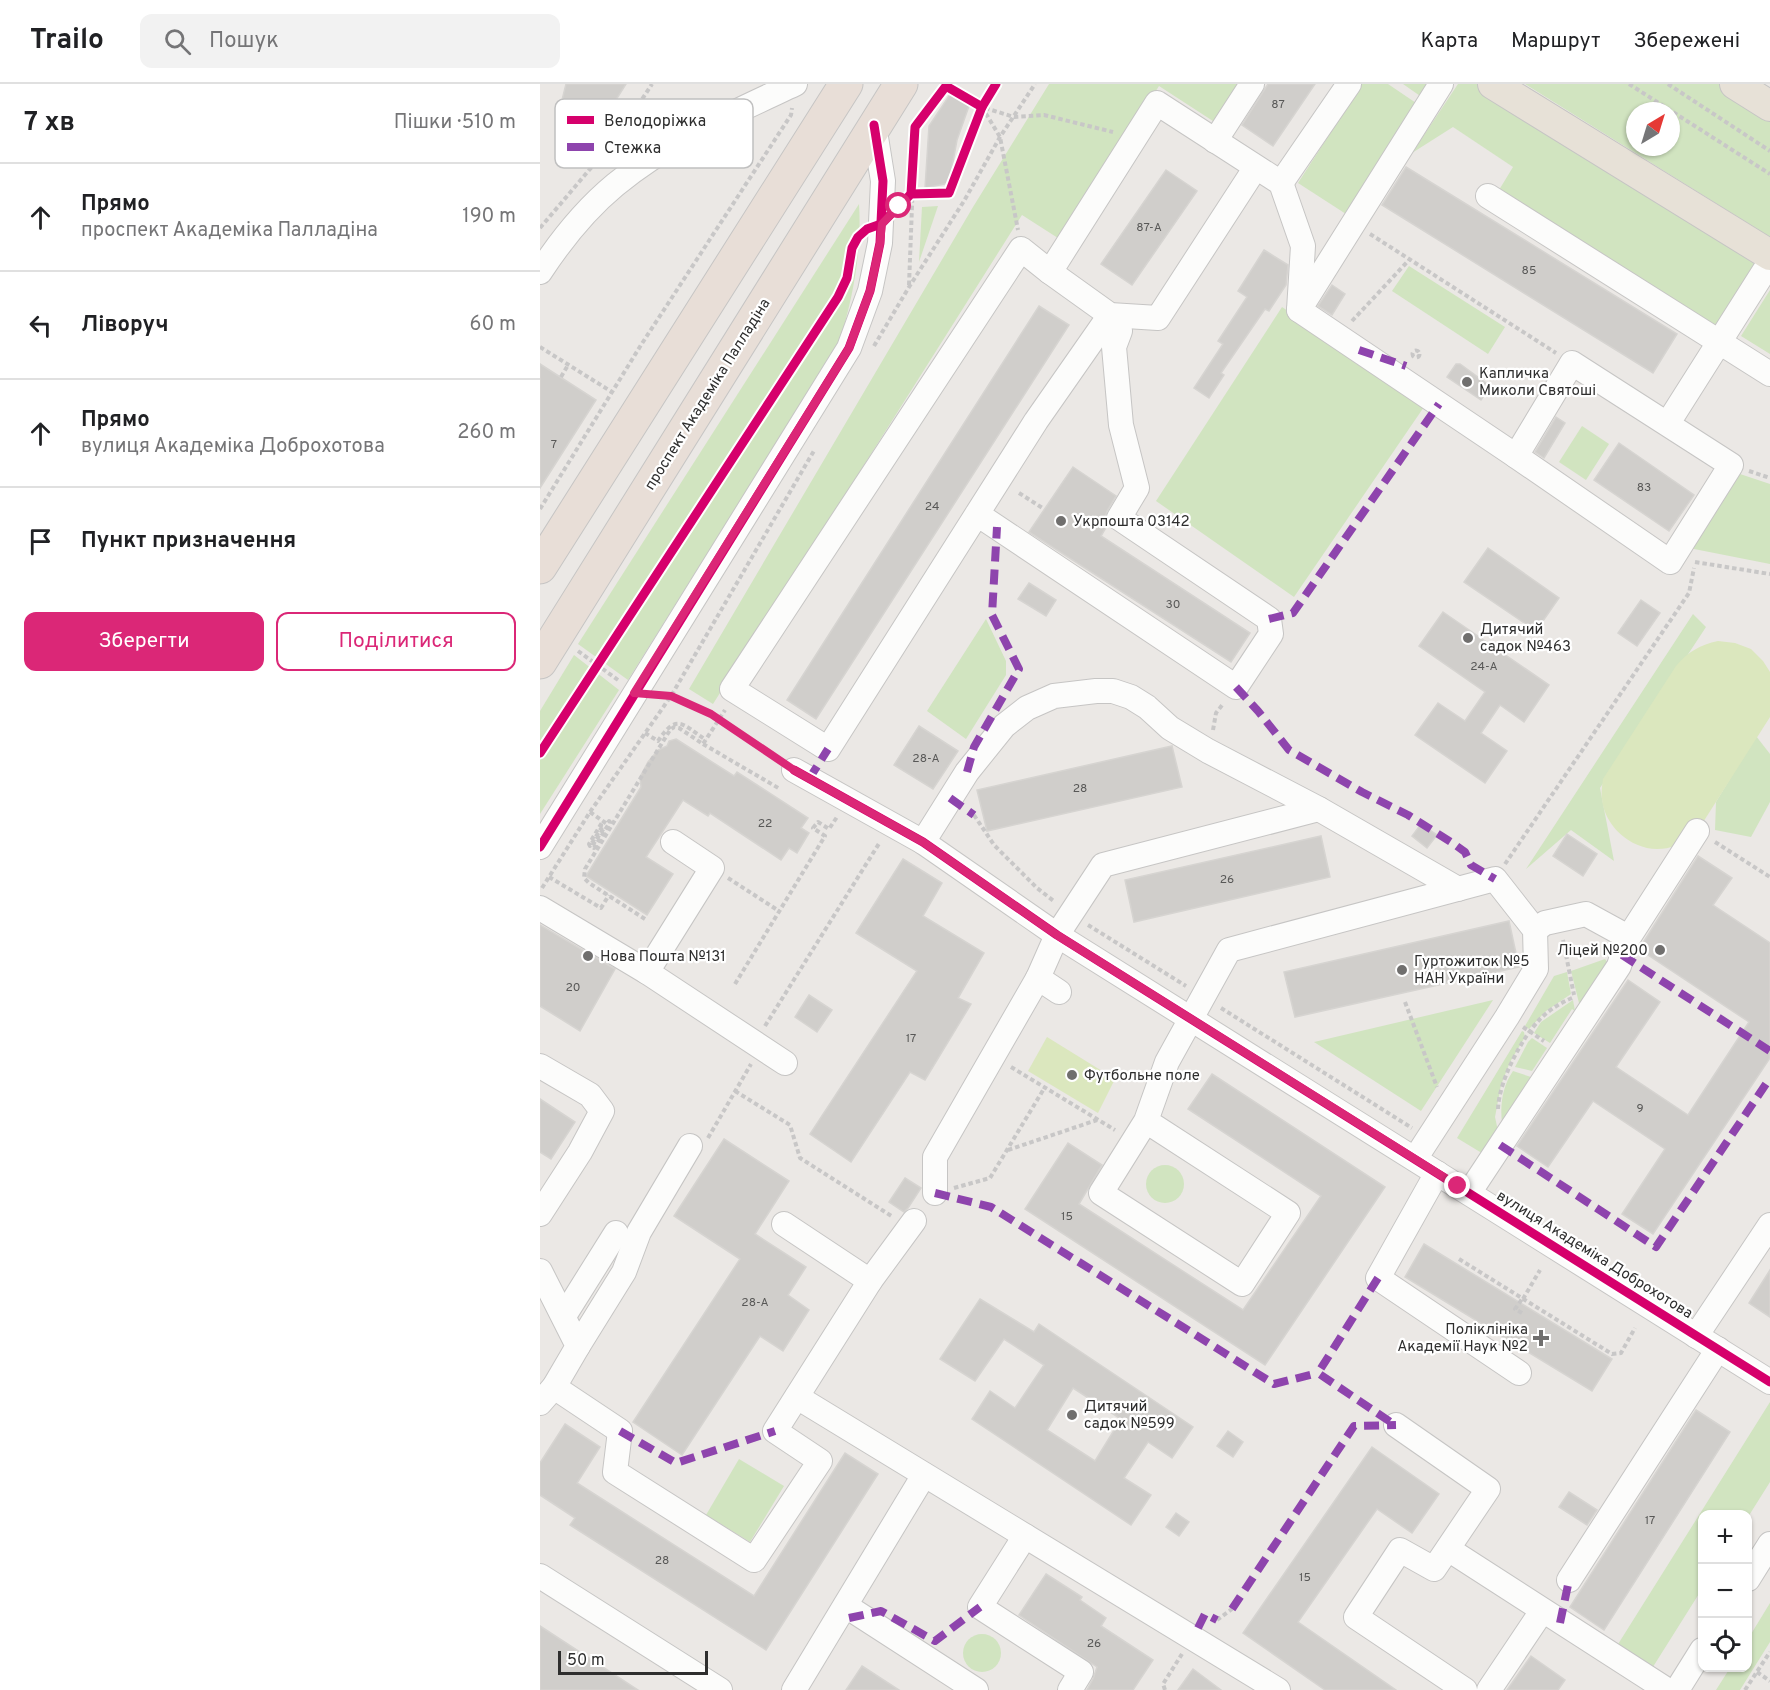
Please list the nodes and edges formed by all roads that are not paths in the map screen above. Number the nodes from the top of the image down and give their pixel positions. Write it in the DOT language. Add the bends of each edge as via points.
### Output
graph roads {
  1 [pos="846,84"];
  2 [pos="901,84"];
  3 [pos="1252,84"];
  4 [pos="1349,84"];
  5 [pos="1441,84"];
  6 [pos="1493,84"];
  7 [pos="1735,84"];
  8 [pos="794,94"];
  9 [pos="1770,106"];
  10 [pos="753,109"];
  11 [pos="874,125"];
  12 [pos="1215,141"];
  13 [pos="637,168"];
  14 [pos="1256,168"];
  15 [pos="1281,183"];
  16 [pos="1488,196"];
  17 [pos="1770,255"];
  18 [pos="1770,262"];
  19 [pos="540,272"];
  20 [pos="1050,272"];
  21 [pos="1299,310"];
  22 [pos="1110,315"];
  23 [pos="1719,342"];
  24 [pos="1770,374"];
  25 [pos="1668,423"];
  26 [pos="1516,456"];
  27 [pos="977,514"];
  28 [pos="540,567"];
  29 [pos="540,662"];
  30 [pos="791,782"];
  31 [pos="1319,809"];
  32 [pos="1697,831"];
  33 [pos="674,842"];
  34 [pos="923,842"];
  35 [pos="540,848"];
  36 [pos="1458,889"];
  37 [pos="540,908"];
  38 [pos="1536,930"];
  39 [pos="1057,935"];
  40 [pos="1628,937"];
  41 [pos="647,972"];
  42 [pos="1038,978"];
  43 [pos="1059,992"];
  44 [pos="1191,1019"];
  45 [pos="785,1063"];
  46 [pos="540,1066"];
  47 [pos="1140,1131"];
  48 [pos="690,1146"];
  49 [pos="1415,1159"];
  50 [pos="1437,1173"];
  51 [pos="935,1193"];
  52 [pos="1469,1193"];
  53 [pos="540,1214"];
  54 [pos="784,1224"];
  55 [pos="912,1225"];
  56 [pos="1770,1225"];
  57 [pos="616,1233"];
  58 [pos="540,1270"];
  59 [pos="870,1281"];
  60 [pos="564,1317"];
  61 [pos="1696,1336"];
  62 [pos="578,1346"];
  63 [pos="1718,1349"];
  64 [pos="1519,1373"];
  65 [pos="1770,1382"];
  66 [pos="547,1395"];
  67 [pos="796,1398"];
  68 [pos="1396,1425"];
  69 [pos="924,1475"];
  70 [pos="1025,1536"];
  71 [pos="1769,1546"];
  72 [pos="1448,1549"];
  73 [pos="1752,1573"];
  74 [pos="540,1576"];
  75 [pos="1569,1580"];
  76 [pos="846,1606"];
  77 [pos="1542,1611"];
  78 [pos="1698,1656"];
  79 [pos="1271,1688"];
  80 [pos="720,1690"];
  81 [pos="794,1690"];
  82 [pos="976,1690"];
  83 [pos="1070,1690"];
  84 [pos="1465,1690"];
  85 [pos="1489,1690"];
  86 [pos="1667,1690"];
  87 [pos="1677,1690"];
  1 -- 28 [label="highway"];
  2 -- 11 [label="highway, проспект Академіка Палладіна"];
  3 -- 12 [label="street"];
  4 -- 15 [label="street"];
  5 -- 21 [label="street"];
  6 -- 17 [label="main road"];
  7 -- 9 [label="main road"];
  8 -- 10 [label="street"];
  11 -- 29 [label="highway, проспект Академіка Палладіна"];
  11 -- 35 [label="street" via="883,181 880,243 870,291 849,348"];
  12 -- 14 [label="street"];
  12 -- 20 [label="street" via="1157,103"];
  13 -- 19 [label="street" via="590,209"];
  14 -- 15 [label="street"];
  14 -- 22 [label="street" via="1158,318"];
  15 -- 21 [label="street" via="1303,246"];
  16 -- 23 [label="street"];
  18 -- 23 [label="street"];
  20 -- 22 [label="street"];
  20 -- 27 [label="street" via="1021,249 732,689 828,749"];
  21 -- 26 [label="street"];
  22 -- 27 [label="street"];
  22 -- 27 [label="street" via="1120,331 1114,347 1121,425 1137,488 1119,518 1269,619 1271,634 1236,687"];
  23 -- 24 [label="street"];
  23 -- 25 [label="street"];
  25 -- 26 [label="street" via="1572,363"];
  25 -- 26 [label="street" via="1731,465 1685,559 1670,562 1636,548"];
  30 -- 34 [label="street, вулиця Академіка Доброхотова"];
  31 -- 34 [label="street" via="1170,728 1131,697 1113,691 1086,692 1054,696 1027,708 1004,726 967,772"];
  31 -- 36 [label="street"];
  31 -- 39 [label="street" via="1103,865"];
  32 -- 40 [label="street"];
  33 -- 41 [label="street" via="712,868"];
  34 -- 39 [label="street, вулиця Академіка Доброхотова"];
  36 -- 38 [label="street" via="1495,879"];
  36 -- 44 [label="street" via="1229,950"];
  37 -- 41 [label="street"];
  38 -- 40 [label="street" via="1545,923 1586,914"];
  38 -- 49 [label="street" via="1536,969"];
  39 -- 42 [label="street"];
  39 -- 44 [label="street, вулиця Академіка Доброхотова"];
  40 -- 52 [label="street" via="1619,966"];
  41 -- 45 [label="street"];
  42 -- 43 [label="street"];
  42 -- 51 [label="street" via="934,1157"];
  44 -- 47 [label="street" via="1165,1060"];
  44 -- 49 [label="street, вулиця Академіка Доброхотова"];
  46 -- 53 [label="street" via="590,1095 602,1111"];
  47 -- 47 [label="street" via="1101,1193 1242,1284 1288,1213"];
  48 -- 62 [label="street" via="639,1233 624,1272"];
  49 -- 50 [label="street, вулиця Академіка Доброхотова"];
  50 -- 52 [label="street, вулиця Академіка Доброхотова"];
  50 -- 64 [label="street" via="1378,1278"];
  52 -- 61 [label="street, вулиця Академіка Доброхотова"];
  54 -- 59 [label="street"];
  55 -- 59 [label="street"];
  56 -- 61 [label="street"];
  57 -- 60 [label="street"];
  58 -- 60 [label="street"];
  59 -- 67 [label="street"];
  60 -- 62 [label="street"];
  61 -- 63 [label="street, вулиця Академіка Доброхотова"];
  62 -- 66 [label="street"];
  63 -- 65 [label="street, вулиця Академіка Доброхотова"];
  63 -- 75 [label="street"];
  66 -- 67 [label="street" via="620,1431 615,1472 754,1560 820,1461 775,1431"];
  67 -- 69 [label="street"];
  68 -- 72 [label="street" via="1488,1489"];
  69 -- 70 [label="street"];
  69 -- 76 [label="street"];
  70 -- 79 [label="street"];
  70 -- 83 [label="street" via="981,1607 1082,1672"];
  71 -- 73 [label="street"];
  72 -- 77 [label="street"];
  72 -- 84 [label="street" via="1434,1569 1400,1550 1356,1617"];
  74 -- 80 [label="street"];
  76 -- 81 [label="street"];
  76 -- 82 [label="street"];
  77 -- 85 [label="street"];
  77 -- 86 [label="street"];
  78 -- 87 [label="street"];
}
